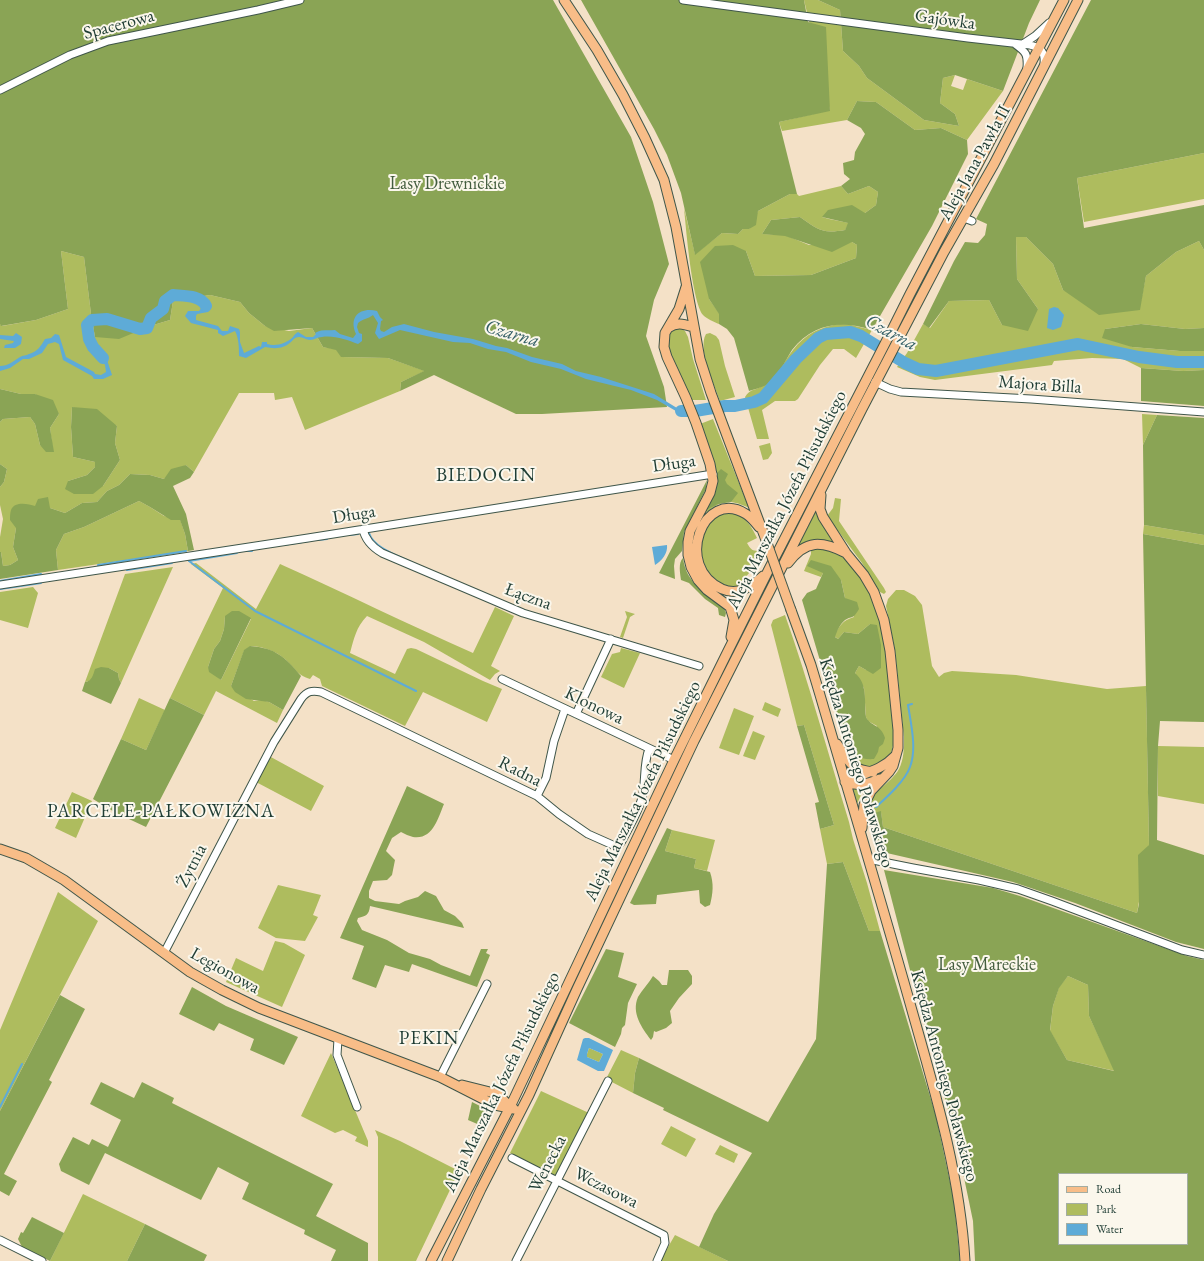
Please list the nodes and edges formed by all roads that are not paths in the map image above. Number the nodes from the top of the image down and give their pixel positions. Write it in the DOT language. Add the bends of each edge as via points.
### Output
graph roads {
  1 [pos="300,0"];
  2 [pos="564,0"];
  3 [pos="683,0"];
  4 [pos="1064,0"];
  5 [pos="1078,0"];
  6 [pos="1054,18"];
  7 [pos="1013,43"];
  8 [pos="1023,44"];
  9 [pos="1040,48"];
  10 [pos="1044,68"];
  11 [pos="1027,70"];
  12 [pos="0,90"];
  13 [pos="687,284"];
  14 [pos="694,327"];
  15 [pos="668,328"];
  16 [pos="893,339"];
  17 [pos="882,359"];
  18 [pos="875,382"];
  19 [pos="1204,412"];
  20 [pos="712,474"];
  21 [pos="822,488"];
  22 [pos="363,529"];
  23 [pos="763,532"];
  24 [pos="846,553"];
  25 [pos="769,569"];
  26 [pos="0,585"];
  27 [pos="772,586"];
  28 [pos="611,639"];
  29 [pos="727,653"];
  30 [pos="699,666"];
  31 [pos="502,679"];
  32 [pos="310,691"];
  33 [pos="565,709"];
  34 [pos="576,714"];
  35 [pos="831,732"];
  36 [pos="649,749"];
  37 [pos="897,754"];
  38 [pos="674,760"];
  39 [pos="873,772"];
  40 [pos="884,778"];
  41 [pos="845,782"];
  42 [pos="537,796"];
  43 [pos="863,842"];
  44 [pos="0,849"];
  45 [pos="868,859"];
  46 [pos="164,953"];
  47 [pos="1204,955"];
  48 [pos="487,984"];
  49 [pos="338,1039"];
  50 [pos="440,1077"];
  51 [pos="608,1081"];
  52 [pos="357,1107"];
  53 [pos="510,1107"];
  54 [pos="520,1112"];
  55 [pos="512,1158"];
  56 [pos="557,1180"];
  57 [pos="0,1240"];
  58 [pos="42,1261"];
  59 [pos="431,1261"];
  60 [pos="447,1261"];
  61 [pos="516,1261"];
  62 [pos="657,1261"];
  63 [pos="965,1261"];
  1 -- 12 [label="street, Spacerowa" via="108,41 70,55"];
  2 -- 13 [label="main road, Księdza Antoniego Poławskiego" via="623,95 660,169 673,210"];
  3 -- 7 [label="street, Gajówka"];
  4 -- 6 [label="main road, Aleja Jana Pawła II"];
  5 -- 10 [label="main road, Aleja Jana Pawła II"];
  6 -- 8 [label="street"];
  6 -- 9 [label="main road, Aleja Jana Pawła II"];
  7 -- 8 [label="street, Gajówka"];
  7 -- 11 [label="street" via="1025,52"];
  8 -- 9 [label="street, Gajówka"];
  9 -- 10 [label="street" via="1044,57"];
  9 -- 11 [label="main road, Aleja Jana Pawła II"];
  10 -- 16 [label="main road, Aleja Jana Pawła II" via="968,219"];
  11 -- 16 [label="main road, Aleja Jana Pawła II" via="917,281"];
  13 -- 14 [label="main road, Księdza Antoniego Poławskiego"];
  13 -- 15 [label="main road" via="679,309"];
  14 -- 15 [label="main road" via="679,323"];
  14 -- 23 [label="main road, Księdza Antoniego Poławskiego" via="700,359 711,393"];
  15 -- 20 [label="main road" via="664,336 664,350 696,423"];
  16 -- 17 [label="main road, Aleja Marszałka Józefa Piłsudskiego"];
  17 -- 18 [label="main road, Aleja Marszałka Józefa Piłsudskiego"];
  17 -- 25 [label="main road, Aleja Marszałka Józefa Piłsudskiego"];
  18 -- 19 [label="street, Majora Billa" via="901,392"];
  18 -- 21 [label="main road, Aleja Marszałka Józefa Piłsudskiego"];
  20 -- 22 [label="street, Długa"];
  20 -- 29 [label="main road" via="712,486 688,538 687,550 695,576 707,590 730,607 734,628"];
  21 -- 24 [label="main road" via="820,509"];
  21 -- 27 [label="main road, Aleja Marszałka Józefa Piłsudskiego"];
  22 -- 26 [label="street, Długa"];
  22 -- 28 [label="street, Łączna" via="366,539 373,547 394,558 523,613"];
  23 -- 25 [label="main road" via="745,513 732,509 720,510 710,516 701,529 697,541 697,555 700,568 708,578 718,587 729,591 738,592 746,588 758,581"];
  23 -- 35 [label="main road, Księdza Antoniego Poławskiego, bridge" via="811,665"];
  24 -- 27 [label="main road" via="826,544 809,546 794,555"];
  24 -- 37 [label="main road" via="870,584 884,620 890,651 899,739"];
  25 -- 29 [label="main road, Aleja Marszałka Józefa Piłsudskiego"];
  27 -- 54 [label="main road, Aleja Marszałka Józefa Piłsudskiego" via="694,741"];
  28 -- 30 [label="street, Łączna"];
  28 -- 34 [label="street"];
  29 -- 38 [label="main road, Aleja Marszałka Józefa Piłsudskiego"];
  31 -- 33 [label="street, Klonowa"];
  32 -- 42 [label="street, Radna" via="321,692"];
  32 -- 46 [label="street, Żytnia" via="300,699 274,742"];
  33 -- 34 [label="street, Klonowa"];
  33 -- 42 [label="street" via="554,741 546,778"];
  34 -- 36 [label="street, Klonowa"];
  35 -- 39 [label="main road" via="849,763 859,769"];
  35 -- 41 [label="main road, Księdza Antoniego Poławskiego"];
  36 -- 38 [label="street, Klonowa"];
  36 -- 42 [label="street, Radna" via="642,797 619,845 615,846 588,834"];
  37 -- 39 [label="main road" via="889,763"];
  37 -- 40 [label="main road"];
  38 -- 53 [label="main road, Aleja Marszałka Józefa Piłsudskiego"];
  39 -- 41 [label="main road"];
  40 -- 41 [label="main road" via="860,785"];
  40 -- 43 [label="main road" via="871,791 864,805"];
  41 -- 43 [label="main road, Księdza Antoniego Poławskiego"];
  43 -- 45 [label="main road, Księdza Antoniego Poławskiego"];
  44 -- 46 [label="main road, Legionowa" via="26,858 64,880"];
  45 -- 47 [label="street" via="1018,889 1182,950"];
  45 -- 63 [label="main road, Księdza Antoniego Poławskiego" via="948,1145 959,1200"];
  46 -- 49 [label="main road, Legionowa" via="190,972 222,990 259,1008"];
  48 -- 50 [label="street"];
  49 -- 50 [label="main road, Legionowa"];
  49 -- 52 [label="street" via="337,1055"];
  50 -- 53 [label="main road, Legionowa" via="455,1084 498,1094"];
  51 -- 56 [label="street, Wenecka"];
  53 -- 54 [label="main road, Legionowa"];
  53 -- 59 [label="main road, Aleja Marszałka Józefa Piłsudskiego"];
  54 -- 60 [label="main road, Aleja Marszałka Józefa Piłsudskiego"];
  55 -- 56 [label="street, Wczasowa"];
  56 -- 61 [label="street, Wenecka"];
  56 -- 62 [label="street, Wczasowa" via="664,1235 665,1243"];
  57 -- 58 [label="street"];
}
